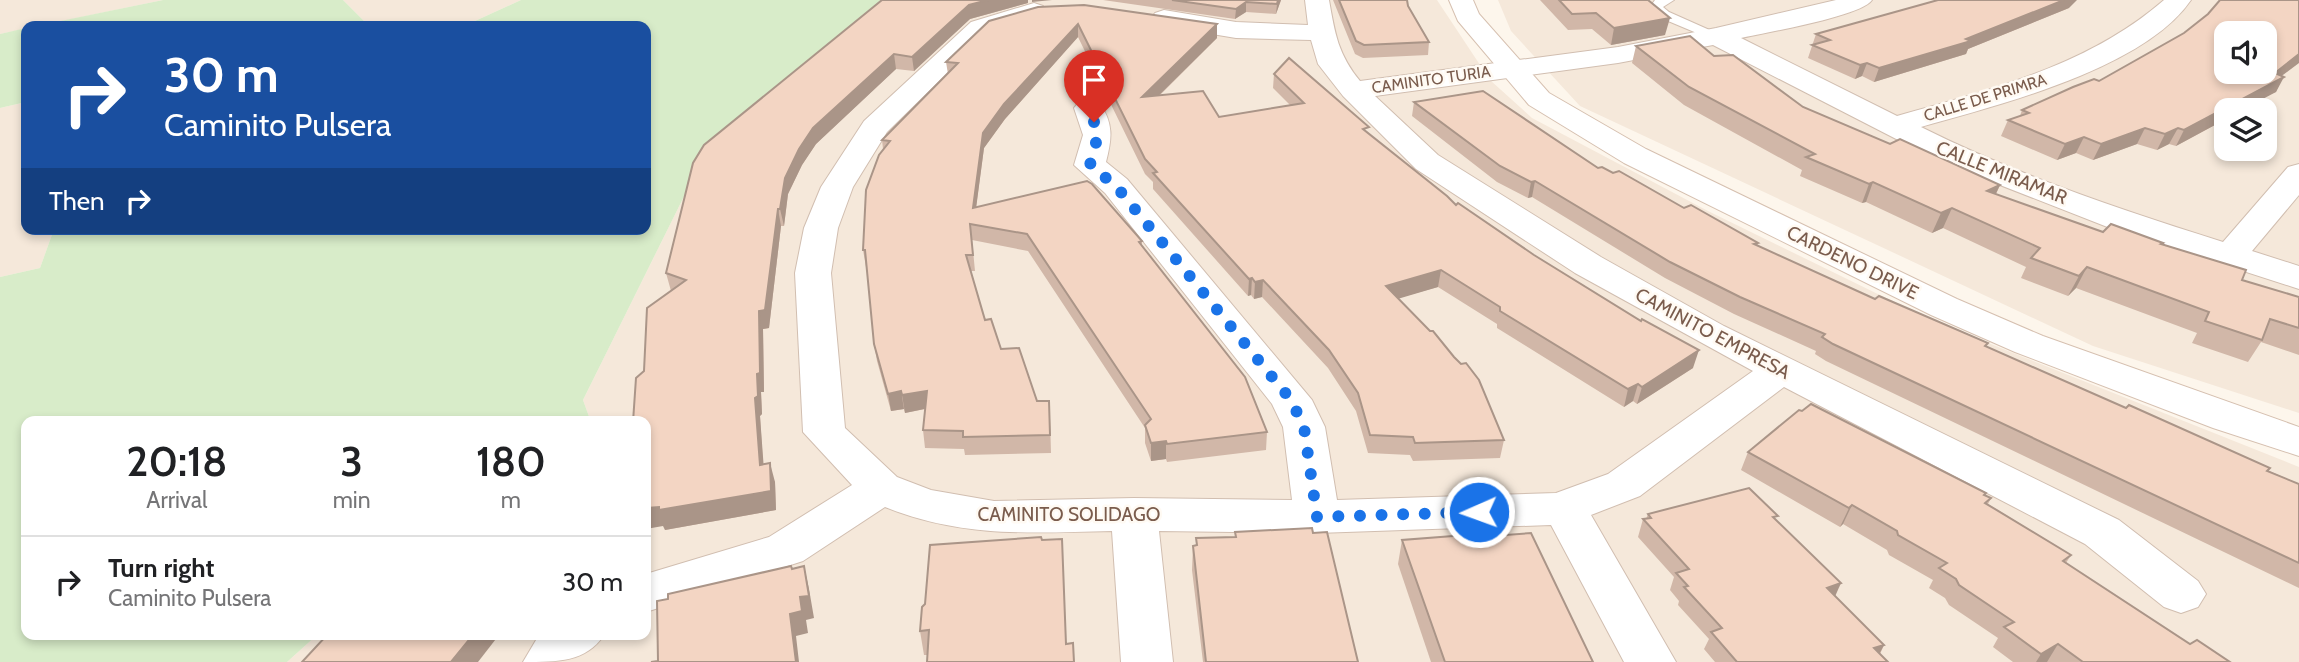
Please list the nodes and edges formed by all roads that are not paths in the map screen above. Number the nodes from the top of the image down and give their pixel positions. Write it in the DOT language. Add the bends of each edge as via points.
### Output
graph roads {
  1 [pos="1461,0"];
  2 [pos="1668,0"];
  3 [pos="1860,0"];
  4 [pos="2179,0"];
  5 [pos="1043,6"];
  6 [pos="1134,14"];
  7 [pos="1320,16"];
  8 [pos="1716,36"];
  9 [pos="1510,68"];
  10 [pos="1353,90"];
  11 [pos="1089,108"];
  12 [pos="1896,125"];
  13 [pos="2299,174"];
  14 [pos="2230,256"];
  15 [pos="2299,278"];
  16 [pos="1781,370"];
  17 [pos="2299,442"];
  18 [pos="881,488"];
  19 [pos="1564,508"];
  20 [pos="1134,514"];
  21 [pos="1317,517"];
  22 [pos="651,591"];
  23 [pos="2181,594"];
  24 [pos="572,640"];
  25 [pos="549,662"];
  26 [pos="1147,662"];
  27 [pos="1650,662"];
  1 -- 9 [label="street, CARDENO DRIVE" via="1467,16"];
  2 -- 8 [label="lane" via="1656,7"];
  3 -- 8 [label="street, CAMINITO TURIA"];
  4 -- 12 [label="street, CALLE DE PRIMRA" via="2150,27 2035,85"];
  5 -- 18 [label="street, CAMINITO SOLIDAGO" via="980,27 875,127 837,187 821,228 813,273 824,432"];
  6 -- 7 [label="street" via="1236,30"];
  7 -- 10 [label="street, CAMINITO EMPRESA" via="1332,64"];
  8 -- 9 [label="street, CAMINITO TURIA" via="1618,55"];
  8 -- 12 [label="street, CALLE MIRAMAR"];
  9 -- 10 [label="street, CAMINITO TURIA"];
  9 -- 17 [label="street, CARDENO DRIVE" via="1539,99 1612,143 1944,307 2054,353"];
  10 -- 16 [label="street, CAMINITO EMPRESA" via="1427,162 1588,265"];
  11 -- 21 [label="street" via="1098,135 1090,165 1116,186 1291,400 1304,427"];
  12 -- 14 [label="street, CALLE MIRAMAR" via="1965,159 2122,221"];
  13 -- 14 [label="street"];
  14 -- 15 [label="street, CALLE MIRAMAR"];
  16 -- 19 [label="street, CAMINITO SOLIDAGO" via="1624,485"];
  16 -- 23 [label="street, CAMINITO EMPRESA" via="2102,532"];
  18 -- 20 [label="street, CAMINITO SOLIDAGO" via="924,505 994,517"];
  18 -- 22 [label="street" via="786,548"];
  19 -- 21 [label="street, CAMINITO SOLIDAGO"];
  19 -- 27 [label="street"];
  20 -- 21 [label="street, CAMINITO SOLIDAGO"];
  20 -- 26 [label="street"];
  24 -- 25 [label="street"];
}
